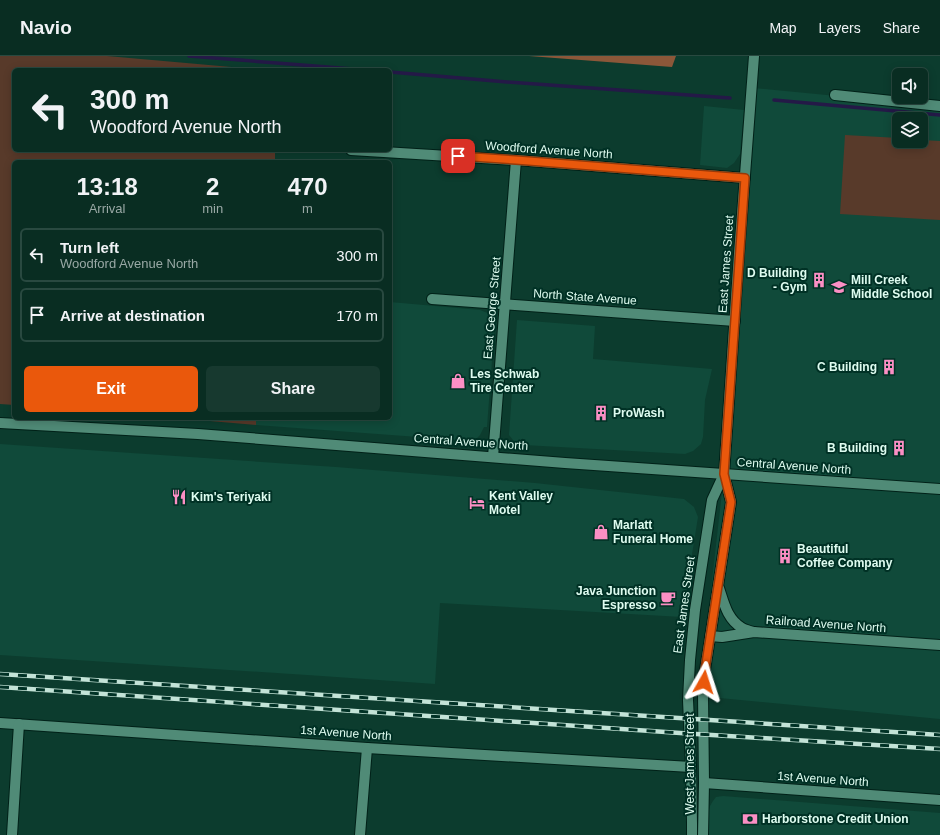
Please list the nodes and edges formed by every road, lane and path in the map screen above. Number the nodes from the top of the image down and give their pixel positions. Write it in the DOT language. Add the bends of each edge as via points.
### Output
graph roads {
  1 [pos="754,56"];
  2 [pos="835,96"];
  3 [pos="940,106"];
  4 [pos="384,152"];
  5 [pos="516,160"];
  6 [pos="745,178"];
  7 [pos="432,299"];
  8 [pos="505,304"];
  9 [pos="735,321"];
  10 [pos="0,422"];
  11 [pos="493,457"];
  12 [pos="724,474"];
  13 [pos="940,489"];
  14 [pos="718,586"];
  15 [pos="754,632"];
  16 [pos="710,636"];
  17 [pos="940,645"];
  18 [pos="703,694"];
  19 [pos="0,723"];
  20 [pos="19,724"];
  21 [pos="367,748"];
  22 [pos="691,767"];
  23 [pos="704,783"];
  24 [pos="940,800"];
  25 [pos="12,835"];
  26 [pos="360,835"];
  27 [pos="692,835"];
  28 [pos="703,835"];
  1 -- 6 [label="street, East James Street"];
  2 -- 3 [label="street"];
  4 -- 5 [label="street, Woodford Avenue North"];
  5 -- 6 [label="street, Woodford Avenue North"];
  5 -- 8 [label="street, East George Street"];
  6 -- 9 [label="street, East James Street"];
  7 -- 8 [label="street, North State Avenue"];
  8 -- 9 [label="street, North State Avenue"];
  8 -- 11 [label="street, East George Street"];
  9 -- 12 [label="street, East James Street"];
  10 -- 11 [label="street, Central Avenue North" via="198,434"];
  11 -- 12 [label="street, Central Avenue North"];
  12 -- 13 [label="street, Central Avenue North"];
  12 -- 14 [label="street, East James Street" via="731,502"];
  12 -- 22 [label="street, East James Street" via="712,500 692,632 688,700"];
  14 -- 15 [label="street" via="724,606 732,618 743,628"];
  14 -- 16 [label="street, East James Street"];
  15 -- 16 [label="street, Railroad Avenue North" via="722,637"];
  15 -- 17 [label="street, Railroad Avenue North"];
  16 -- 18 [label="street, East James Street"];
  18 -- 23 [label="street, West James Street"];
  19 -- 20 [label="street, 1st Avenue North"];
  20 -- 21 [label="street, 1st Avenue North"];
  20 -- 25 [label="street"];
  21 -- 22 [label="street, 1st Avenue North"];
  21 -- 26 [label="street"];
  22 -- 27 [label="street, West James Street"];
  23 -- 24 [label="street, 1st Avenue North"];
  23 -- 28 [label="street, West James Street"];
}
